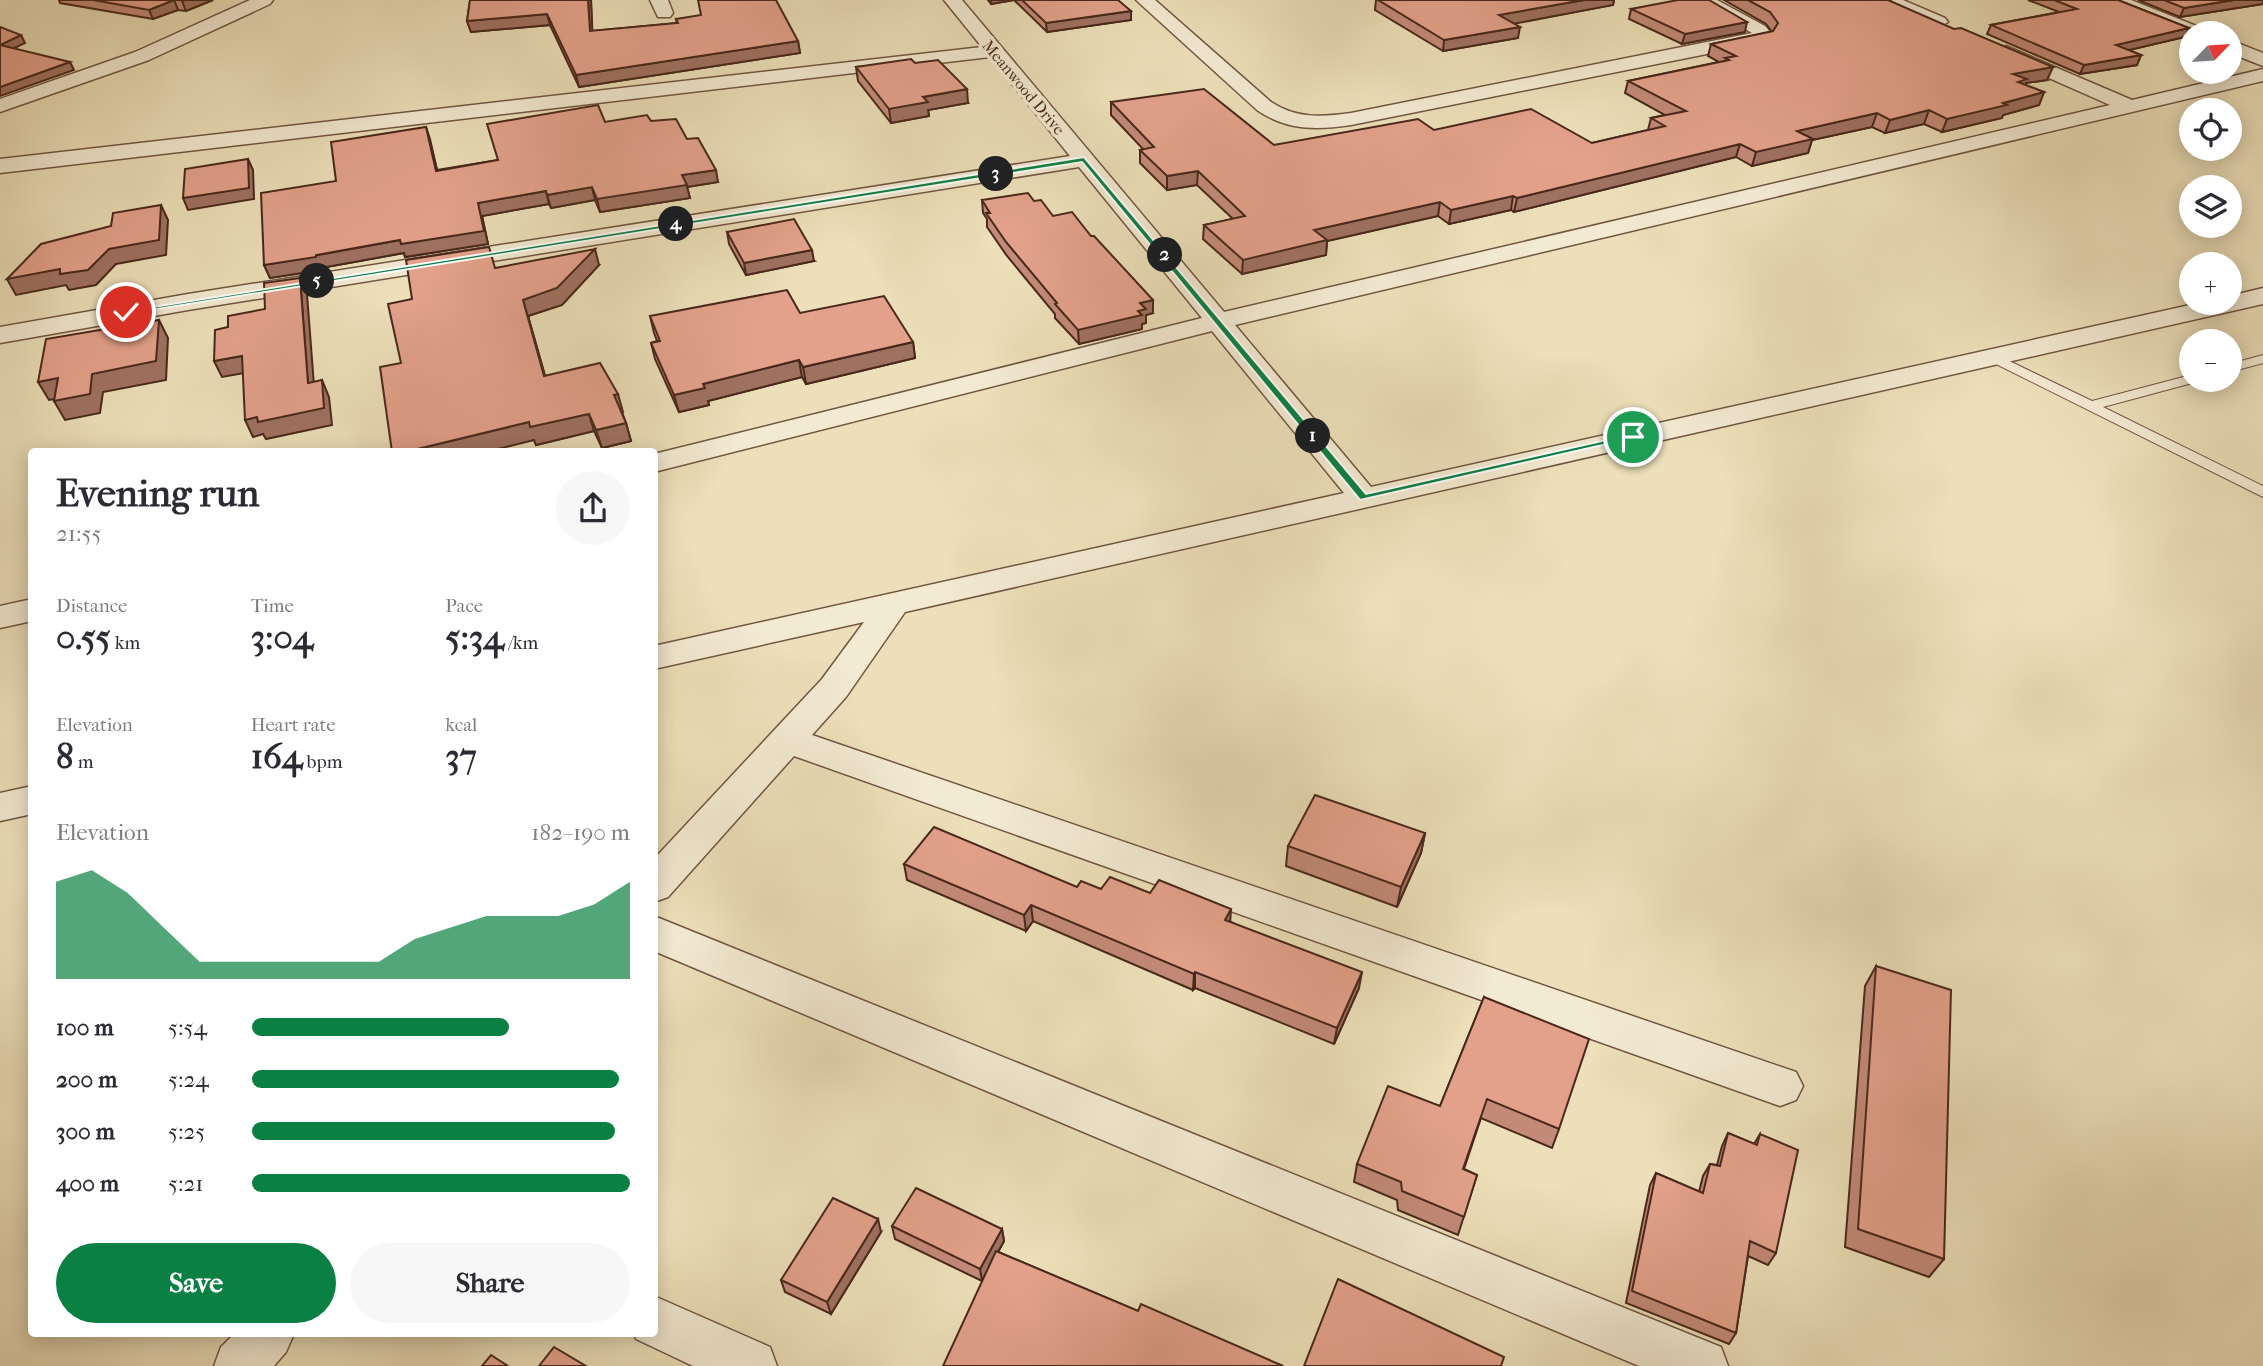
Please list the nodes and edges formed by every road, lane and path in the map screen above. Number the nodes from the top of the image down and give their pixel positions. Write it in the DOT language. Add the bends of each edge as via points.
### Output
graph roads {
  1 [pos="264,0"];
  2 [pos="953,0"];
  3 [pos="1146,0"];
  4 [pos="1704,0"];
  5 [pos="1888,0"];
  6 [pos="2115,0"];
  7 [pos="2179,26"];
  8 [pos="1951,28"];
  9 [pos="1990,45"];
  10 [pos="993,51"];
  11 [pos="2242,51"];
  12 [pos="2263,60"];
  13 [pos="2263,75"];
  14 [pos="0,106"];
  15 [pos="2130,106"];
  16 [pos="1084,160"];
  17 [pos="0,166"];
  18 [pos="2263,296"];
  19 [pos="1219,321"];
  20 [pos="0,335"];
  21 [pos="1993,357"];
  22 [pos="2263,359"];
  23 [pos="2242,365"];
  24 [pos="2179,382"];
  25 [pos="2090,406"];
  26 [pos="658,462"];
  27 [pos="2258,492"];
  28 [pos="1363,498"];
  29 [pos="895,603"];
  30 [pos="28,611"];
  31 [pos="0,617"];
  32 [pos="658,657"];
  33 [pos="788,740"];
  34 [pos="28,801"];
  35 [pos="0,807"];
  36 [pos="658,882"];
  37 [pos="658,935"];
  38 [pos="1780,1086"];
  39 [pos="658,1323"];
  40 [pos="265,1337"];
  41 [pos="240,1366"];
  42 [pos="751,1366"];
  43 [pos="1702,1366"];
  1 -- 14 [label="street" via="142,56"];
  2 -- 10 [label="street, Meanwood Drive"];
  3 -- 4 [label="street" via="1264,106 1284,120 1300,124 1351,119 1762,37 1759,30"];
  5 -- 8 [label="street"];
  6 -- 7 [label="street"];
  9 -- 15 [label="street"];
  10 -- 16 [label="street, Meanwood Drive"];
  10 -- 17 [label="street"];
  11 -- 12 [label="street"];
  13 -- 15 [label="street"];
  15 -- 19 [label="street"];
  16 -- 19 [label="street, Meanwood Drive"];
  16 -- 20 [label="street"];
  18 -- 21 [label="street"];
  19 -- 26 [label="street"];
  19 -- 28 [label="street, Meanwood Drive"];
  21 -- 25 [label="lane"];
  21 -- 28 [label="street"];
  22 -- 23 [label="lane"];
  24 -- 25 [label="lane"];
  25 -- 27 [label="lane"];
  28 -- 29 [label="street"];
  29 -- 32 [label="street"];
  29 -- 33 [label="street" via="834,688"];
  30 -- 31 [label="street"];
  33 -- 36 [label="street"];
  33 -- 38 [label="street"];
  34 -- 35 [label="street"];
  37 -- 43 [label="street"];
  39 -- 42 [label="street"];
  40 -- 41 [label="street"];
}
